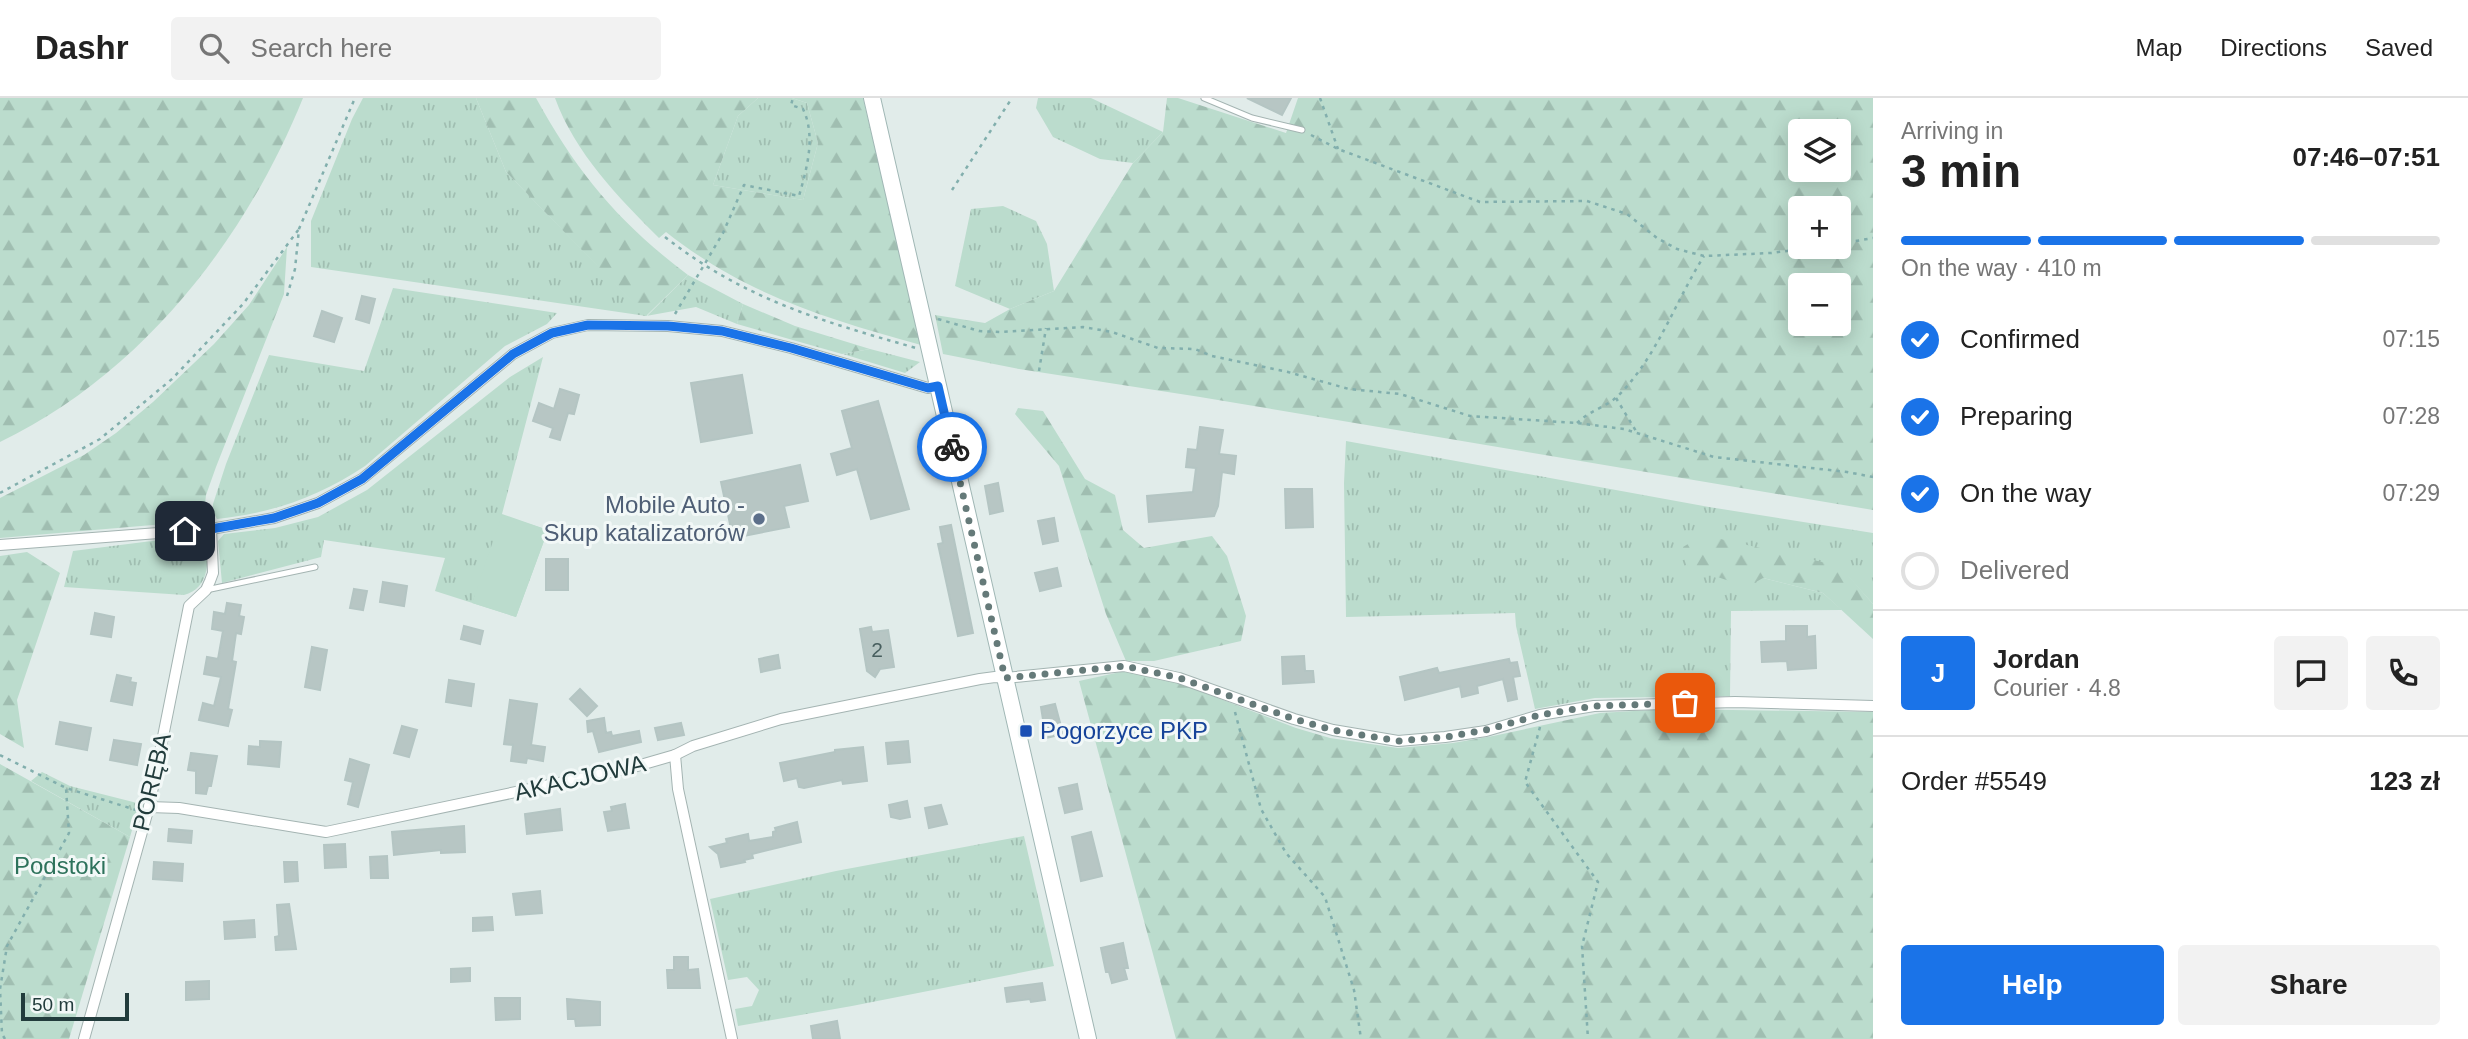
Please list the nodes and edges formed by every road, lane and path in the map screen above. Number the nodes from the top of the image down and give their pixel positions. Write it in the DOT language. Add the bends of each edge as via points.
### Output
graph roads {
  1 [pos="355,98"];
  2 [pos="793,98"];
  3 [pos="872,98"];
  4 [pos="1012,98"];
  5 [pos="1204,98"];
  6 [pos="1320,98"];
  7 [pos="1302,130"];
  8 [pos="1338,149"];
  9 [pos="952,190"];
  10 [pos="299,229"];
  11 [pos="665,237"];
  12 [pos="1873,238"];
  13 [pos="1851,242"];
  14 [pos="1788,251"];
  15 [pos="1704,256"];
  16 [pos="704,266"];
  17 [pos="288,296"];
  18 [pos="924,319"];
  19 [pos="668,326"];
  20 [pos="1046,328"];
  21 [pos="908,346"];
  22 [pos="1039,371"];
  23 [pos="938,386"];
  24 [pos="1616,398"];
  25 [pos="1577,423"];
  26 [pos="1637,432"];
  27 [pos="1873,477"];
  28 [pos="0,493"];
  29 [pos="211,529"];
  30 [pos="0,545"];
  31 [pos="315,567"];
  32 [pos="206,590"];
  33 [pos="1005,678"];
  34 [pos="1232,697"];
  35 [pos="1873,706"];
  36 [pos="1544,715"];
  37 [pos="0,755"];
  38 [pos="675,755"];
  39 [pos="66,788"];
  40 [pos="149,807"];
  41 [pos="5,1039"];
  42 [pos="84,1039"];
  43 [pos="732,1039"];
  44 [pos="1088,1039"];
  45 [pos="1361,1039"];
  46 [pos="1588,1039"];
  1 -- 10 [label="path"];
  2 -- 16 [label="path" via="790,105 803,109 809,122 809,150 799,195 744,186"];
  3 -- 18 [label="street"];
  4 -- 9 [label="path"];
  5 -- 7 [label="lane" via="1252,118"];
  6 -- 8 [label="path"];
  7 -- 8 [label="path"];
  8 -- 15 [label="path" via="1480,202 1587,201 1628,214 1657,238"];
  10 -- 17 [label="path"];
  10 -- 28 [label="path" via="243,304 172,379 100,439"];
  11 -- 16 [label="path"];
  12 -- 13 [label="path"];
  14 -- 15 [label="path"];
  15 -- 24 [label="path" via="1644,365"];
  16 -- 19 [label="path"];
  16 -- 21 [label="path" via="813,318"];
  18 -- 20 [label="path" via="979,331"];
  18 -- 23 [label="street"];
  19 -- 23 [label="street" via="722,331 928,388"];
  19 -- 29 [label="street" via="588,325 552,333 513,354 362,479 318,503 274,518"];
  20 -- 22 [label="path"];
  20 -- 25 [label="path" via="1083,327 1158,348 1195,349 1349,389 1400,394 1469,416"];
  23 -- 33 [label="street"];
  24 -- 25 [label="path"];
  24 -- 26 [label="path"];
  25 -- 26 [label="path"];
  26 -- 27 [label="path" via="1714,457"];
  29 -- 30 [label="street"];
  29 -- 32 [label="street, PORĘBA" via="212,573"];
  31 -- 32 [label="lane"];
  32 -- 40 [label="street, PORĘBA" via="189,606"];
  33 -- 34 [label="street, AKACJOWA" via="1124,666 1180,678"];
  33 -- 38 [label="street, AKACJOWA" via="980,679 781,719"];
  33 -- 44 [label="street"];
  34 -- 36 [label="street, AKACJOWA" via="1333,730 1398,741 1486,730"];
  34 -- 45 [label="path" via="1261,809 1286,853 1325,897 1354,990"];
  35 -- 36 [label="street, AKACJOWA" via="1661,703 1594,706"];
  36 -- 46 [label="path" via="1525,782 1598,882 1582,946"];
  37 -- 39 [label="path"];
  38 -- 40 [label="street, AKACJOWA" via="597,776 326,832"];
  38 -- 43 [label="street" via="678,789"];
  39 -- 40 [label="path" via="134,810"];
  39 -- 41 [label="path" via="69,833 7,946 0,989"];
  40 -- 42 [label="street, PORĘBA"];
}
